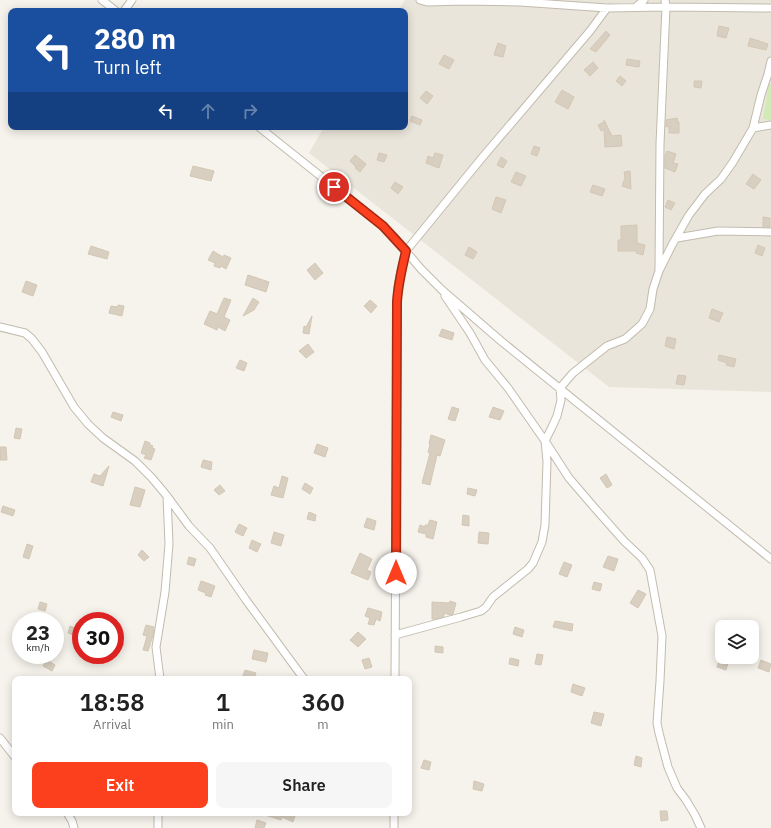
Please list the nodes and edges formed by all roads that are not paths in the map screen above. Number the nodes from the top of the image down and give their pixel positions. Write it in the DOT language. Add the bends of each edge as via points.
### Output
graph roads {
  1 [pos="102,0"];
  2 [pos="420,0"];
  3 [pos="644,0"];
  4 [pos="666,3"];
  5 [pos="636,7"];
  6 [pos="112,8"];
  7 [pos="607,8"];
  8 [pos="771,8"];
  9 [pos="771,61"];
  10 [pos="771,125"];
  11 [pos="753,128"];
  12 [pos="263,130"];
  13 [pos="771,232"];
  14 [pos="676,238"];
  15 [pos="406,251"];
  16 [pos="659,271"];
  17 [pos="442,290"];
  18 [pos="0,327"];
  19 [pos="560,388"];
  20 [pos="545,441"];
  21 [pos="167,496"];
  22 [pos="771,559"];
  23 [pos="395,636"];
  24 [pos="160,676"];
  25 [pos="302,676"];
  26 [pos="395,676"];
  27 [pos="0,738"];
  28 [pos="12,753"];
  29 [pos="69,816"];
  30 [pos="158,816"];
  31 [pos="394,816"];
  32 [pos="74,828"];
  33 [pos="158,828"];
  34 [pos="394,828"];
  35 [pos="700,828"];
  1 -- 6 [label="street"];
  2 -- 7 [label="street" via="520,2"];
  3 -- 5 [label="street"];
  4 -- 5 [label="street"];
  4 -- 8 [label="street"];
  4 -- 16 [label="street" via="660,144"];
  5 -- 7 [label="street"];
  7 -- 15 [label="street"];
  9 -- 11 [label="street"];
  10 -- 11 [label="street"];
  11 -- 14 [label="street" via="733,162 721,179 705,194"];
  12 -- 15 [label="street" via="383,226"];
  13 -- 14 [label="street" via="718,231"];
  14 -- 16 [label="street"];
  15 -- 17 [label="street"];
  15 -- 23 [label="street" via="397,302"];
  16 -- 19 [label="street" via="650,308 642,324 625,339 607,346 573,373"];
  17 -- 19 [label="street"];
  17 -- 20 [label="street" via="485,360"];
  18 -- 21 [label="street" via="25,333 32,339 74,407 88,424 135,461"];
  19 -- 20 [label="street" via="561,400 557,416"];
  19 -- 22 [label="street"];
  20 -- 23 [label="street" via="545,525 542,542 533,563 481,611"];
  20 -- 35 [label="street" via="569,478 650,570 662,636 657,723 668,767"];
  21 -- 24 [label="street" via="169,544 156,647"];
  21 -- 25 [label="street" via="189,526 210,548"];
  23 -- 26 [label="street"];
  27 -- 28 [label="street"];
  29 -- 32 [label="street"];
  30 -- 33 [label="street"];
  31 -- 34 [label="street"];
}
